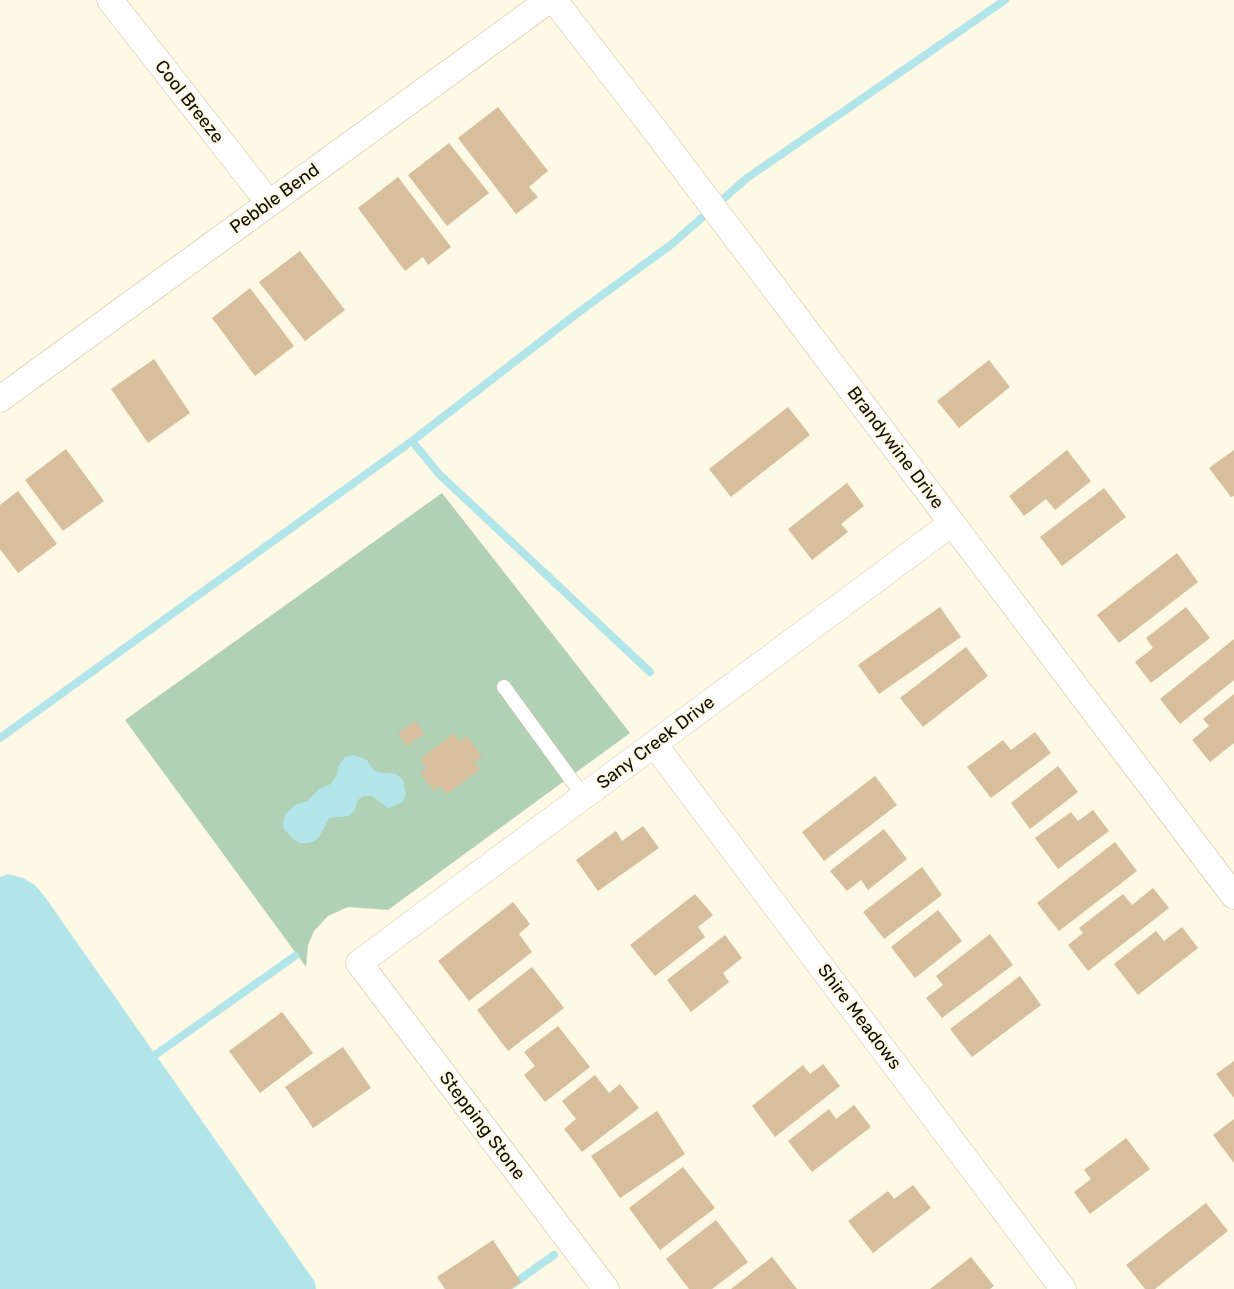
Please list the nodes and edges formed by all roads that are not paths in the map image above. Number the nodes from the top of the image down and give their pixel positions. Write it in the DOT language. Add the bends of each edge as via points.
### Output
graph roads {
  1 [pos="110,0"];
  2 [pos="549,0"];
  3 [pos="554,0"];
  4 [pos="269,203"];
  5 [pos="0,399"];
  6 [pos="952,523"];
  7 [pos="504,687"];
  8 [pos="654,744"];
  9 [pos="584,797"];
  10 [pos="1234,896"];
  11 [pos="359,963"];
  12 [pos="606,1289"];
  13 [pos="1063,1289"];
  1 -- 4 [label="street, Cool Breeze"];
  2 -- 4 [label="street, Pebble Bend"];
  3 -- 6 [label="street, Brandywine Drive"];
  4 -- 5 [label="street, Pebble Bend"];
  6 -- 8 [label="street, Sany Creek Drive"];
  6 -- 10 [label="street, Brandywine Drive"];
  7 -- 9 [label="lane"];
  8 -- 9 [label="street, Sany Creek Drive"];
  8 -- 13 [label="street, Shire Meadows"];
  9 -- 11 [label="street, Sany Creek Drive"];
  11 -- 12 [label="street, Stepping Stone"];
}
